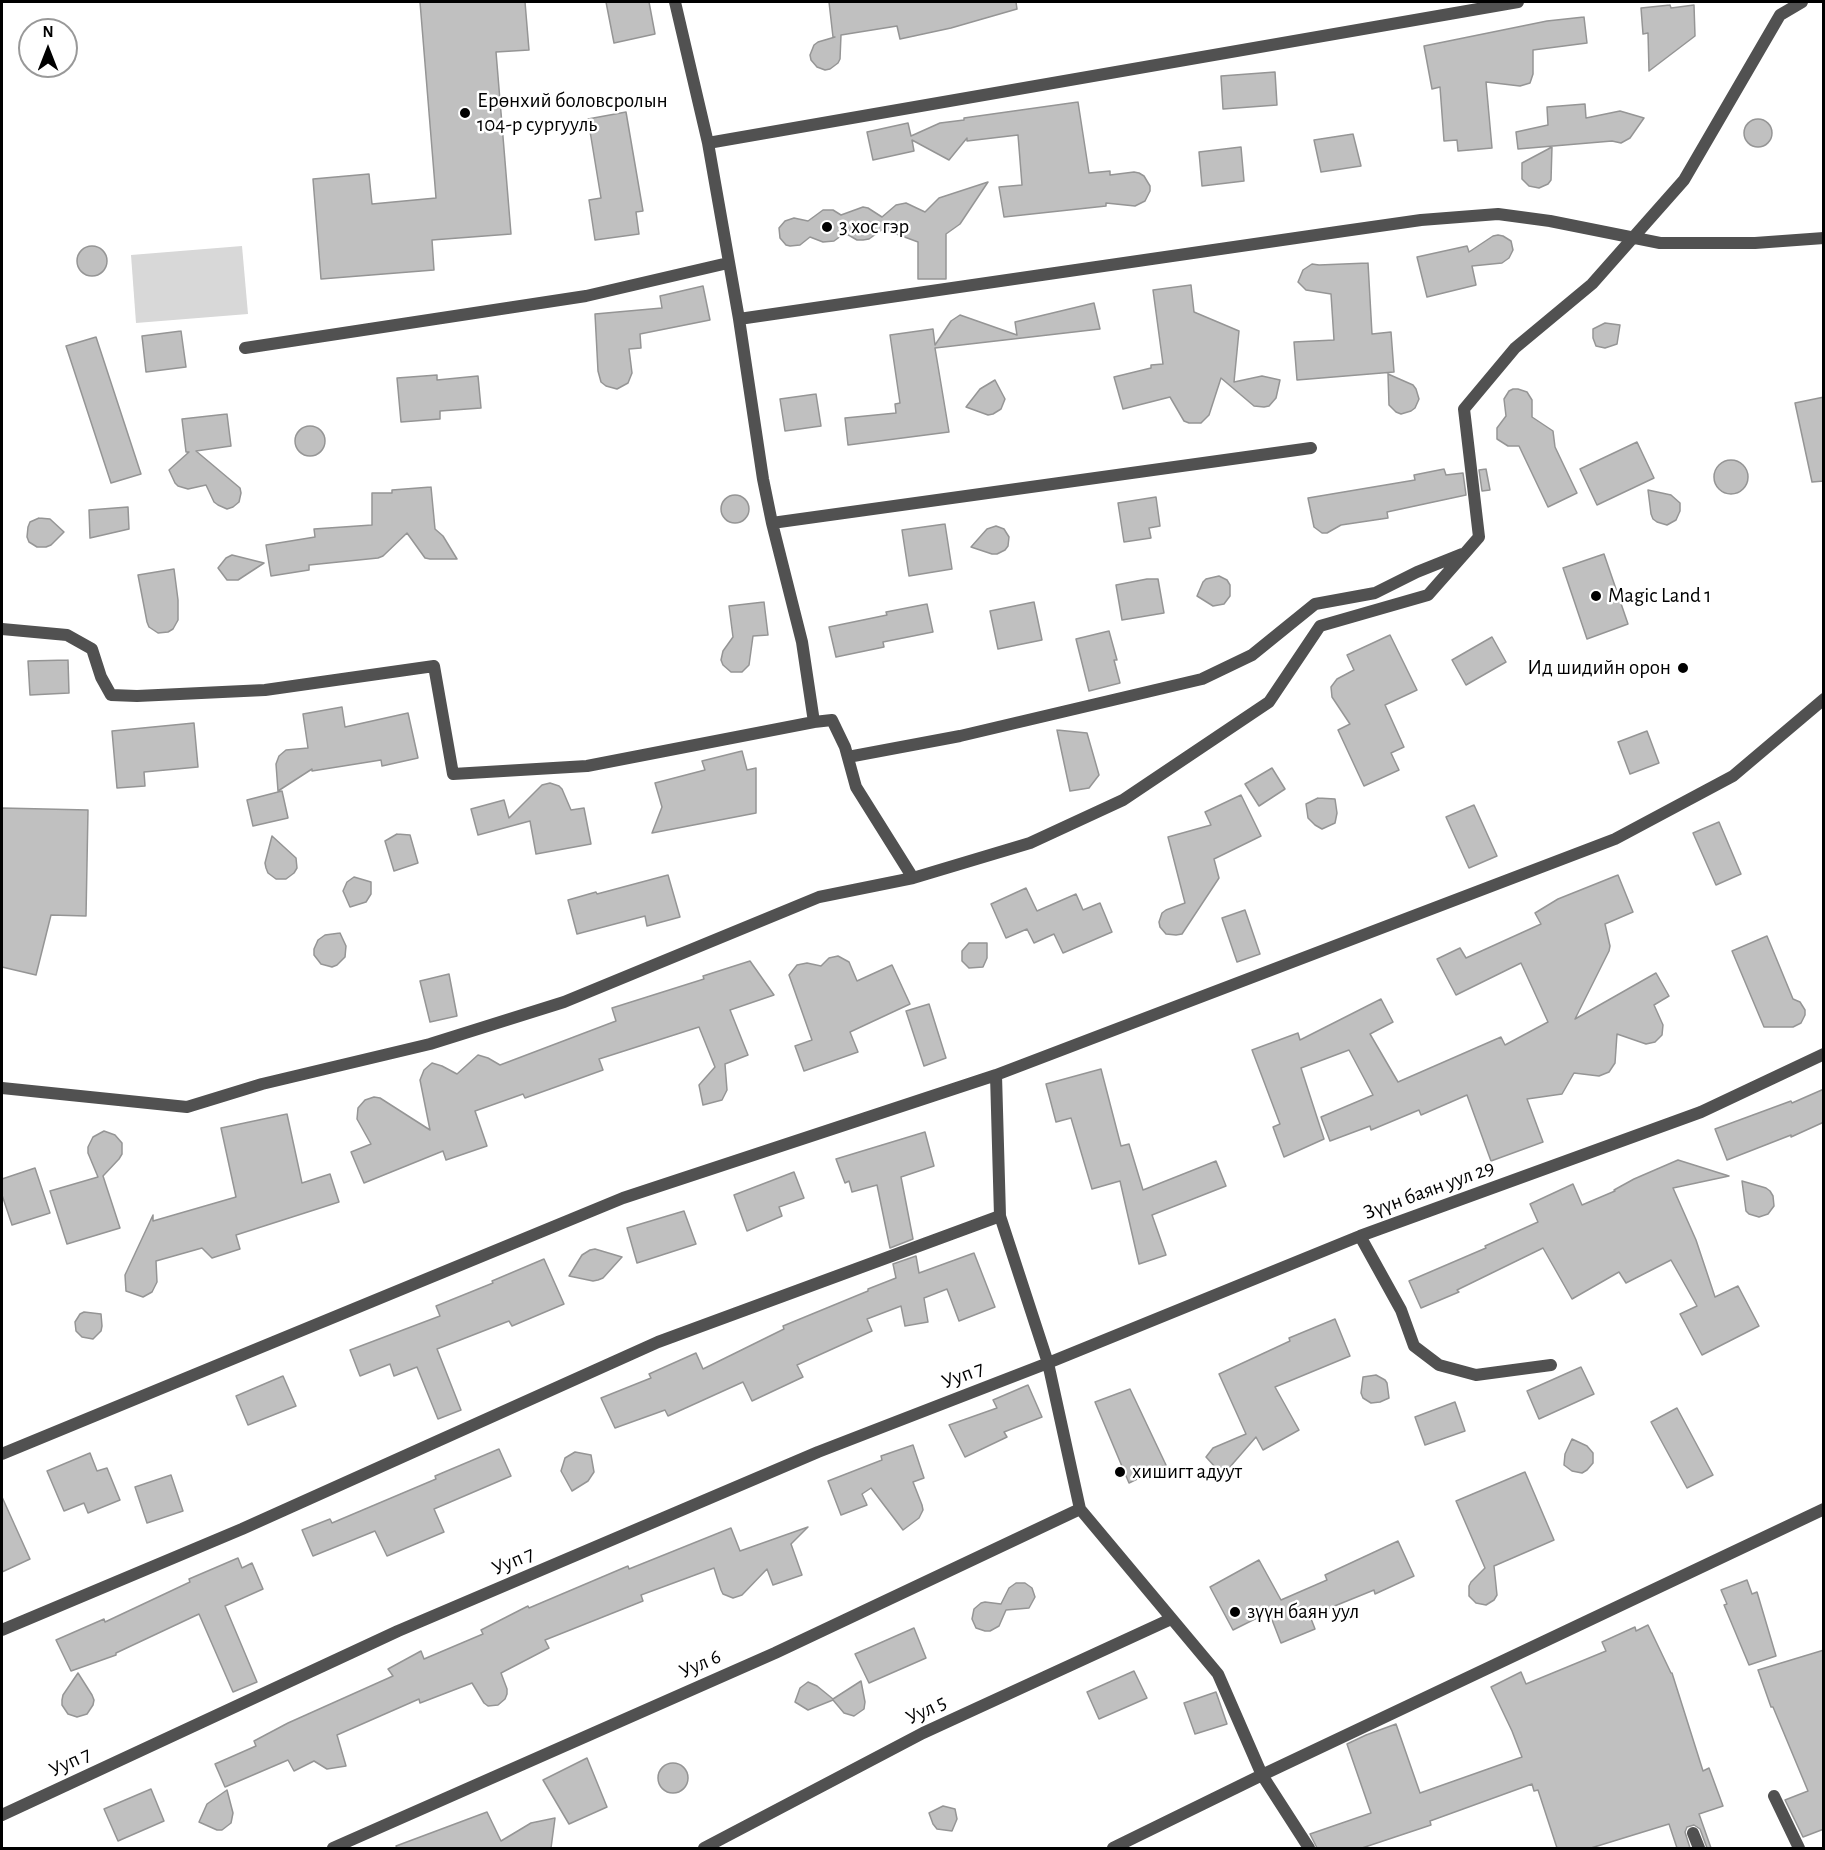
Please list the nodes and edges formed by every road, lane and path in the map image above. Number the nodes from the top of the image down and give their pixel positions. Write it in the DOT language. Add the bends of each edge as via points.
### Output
graph roads {
  1 [pos="675,2"];
  2 [pos="1518,2"];
  3 [pos="1802,2"];
  4 [pos="708,143"];
  5 [pos="1824,238"];
  6 [pos="728,263"];
  7 [pos="739,319"];
  8 [pos="245,348"];
  9 [pos="1311,448"];
  10 [pos="772,523"];
  11 [pos="1466,552"];
  12 [pos="2,629"];
  13 [pos="1824,699"];
  14 [pos="814,722"];
  15 [pos="848,757"];
  16 [pos="913,878"];
  17 [pos="1824,1054"];
  18 [pos="996,1075"];
  19 [pos="2,1088"];
  20 [pos="1000,1216"];
  21 [pos="1360,1236"];
  22 [pos="1048,1363"];
  23 [pos="1551,1365"];
  24 [pos="2,1454"];
  25 [pos="1080,1509"];
  26 [pos="1824,1509"];
  27 [pos="1171,1619"];
  28 [pos="2,1630"];
  29 [pos="1262,1775"];
  30 [pos="1774,1796"];
  31 [pos="2,1815"];
  32 [pos="1693,1833"];
  33 [pos="333,1848"];
  34 [pos="704,1848"];
  35 [pos="1113,1848"];
  36 [pos="1309,1848"];
  37 [pos="1699,1848"];
  38 [pos="1799,1848"];
  1 -- 4 [label="street"];
  2 -- 4 [label="street"];
  3 -- 11 [label="street" via="1780,15 1684,180 1592,284 1515,348 1464,409 1479,537"];
  4 -- 6 [label="street"];
  5 -- 7 [label="street" via="1755,243 1656,242 1498,214 1421,220"];
  6 -- 7 [label="street"];
  6 -- 8 [label="street" via="586,296"];
  7 -- 10 [label="street"];
  9 -- 10 [label="street"];
  10 -- 14 [label="street" via="802,642"];
  11 -- 15 [label="street" via="1375,593 1315,604 1252,655 1202,679 960,736"];
  11 -- 16 [label="street" via="1428,595 1320,626 1269,702 1123,800 1030,843"];
  12 -- 14 [label="street" via="68,635 92,649 111,695 265,690 434,666 453,774 587,766"];
  13 -- 18 [label="street" via="1733,776 1615,839"];
  14 -- 15 [label="street" via="831,720"];
  15 -- 16 [label="street" via="856,787"];
  16 -- 19 [label="street" via="819,897 552,1005 430,1044 262,1084 187,1107"];
  17 -- 21 [label="street, Зүүн баян уул 29" via="1701,1112"];
  18 -- 20 [label="street"];
  18 -- 24 [label="street" via="623,1198"];
  20 -- 22 [label="street"];
  20 -- 28 [label="street" via="658,1342 242,1529"];
  21 -- 22 [label="street, Зүүн баян уул 29"];
  21 -- 23 [label="street" via="1401,1311 1414,1346 1439,1365 1476,1375"];
  22 -- 25 [label="street"];
  22 -- 31 [label="street, Ууп 7" via="818,1452 398,1631"];
  25 -- 27 [label="street"];
  25 -- 33 [label="street, Уул 6" via="775,1653"];
  26 -- 29 [label="street"];
  27 -- 29 [label="street" via="1218,1674"];
  27 -- 34 [label="street, Уул 5" via="922,1733"];
  29 -- 35 [label="street"];
  29 -- 36 [label="street"];
  30 -- 38 [label="street"];
  32 -- 37 [label="street"];
}
